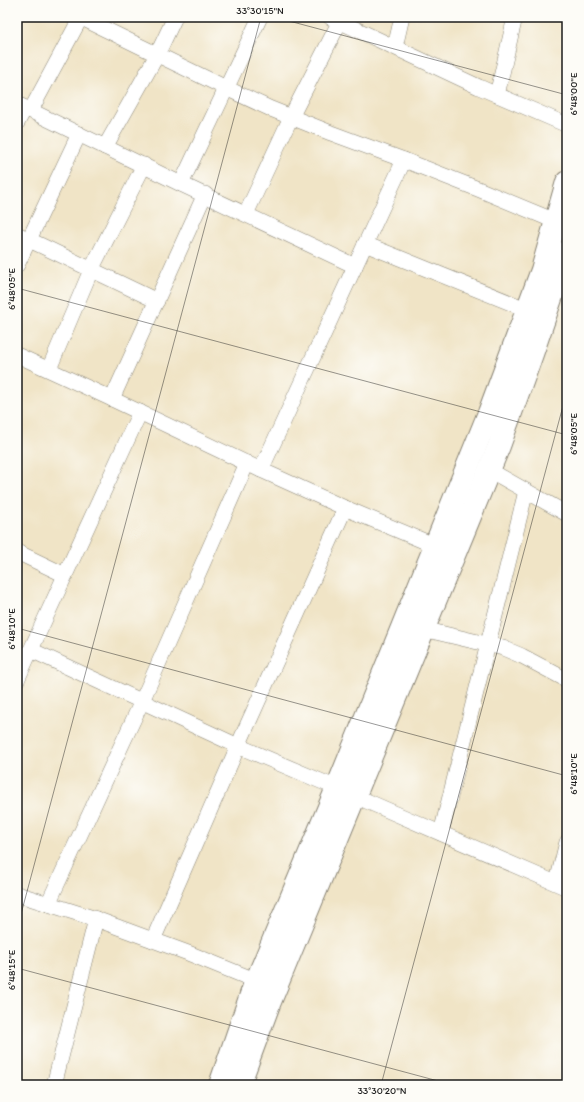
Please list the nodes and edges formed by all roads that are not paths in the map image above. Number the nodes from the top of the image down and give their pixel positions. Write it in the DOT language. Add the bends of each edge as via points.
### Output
graph roads {
  1 [pos="81,17"];
  2 [pos="175,17"];
  3 [pos="260,17"];
  4 [pos="402,17"];
  5 [pos="515,17"];
  6 [pos="335,19"];
  7 [pos="395,47"];
  8 [pos="157,55"];
  9 [pos="226,88"];
  10 [pos="497,95"];
  11 [pos="24,107"];
  12 [pos="291,117"];
  13 [pos="17,123"];
  14 [pos="567,125"];
  15 [pos="79,134"];
  16 [pos="106,147"];
  17 [pos="404,160"];
  18 [pos="144,165"];
  19 [pos="567,182"];
  20 [pos="181,184"];
  21 [pos="205,194"];
  22 [pos="246,214"];
  23 [pos="562,224"];
  24 [pos="23,237"];
  25 [pos="365,244"];
  26 [pos="567,252"];
  27 [pos="17,265"];
  28 [pos="354,266"];
  29 [pos="91,270"];
  30 [pos="157,301"];
  31 [pos="528,310"];
  32 [pos="17,355"];
  33 [pos="49,370"];
  34 [pos="112,399"];
  35 [pos="140,412"];
  36 [pos="247,463"];
  37 [pos="261,470"];
  38 [pos="489,470"];
  39 [pos="526,491"];
  40 [pos="345,508"];
  41 [pos="567,514"];
  42 [pos="435,545"];
  43 [pos="17,552"];
  44 [pos="455,554"];
  45 [pos="64,575"];
  46 [pos="423,629"];
  47 [pos="488,644"];
  48 [pos="31,650"];
  49 [pos="17,680"];
  50 [pos="567,680"];
  51 [pos="142,701"];
  52 [pos="238,746"];
  53 [pos="346,792"];
  54 [pos="441,833"];
  55 [pos="567,842"];
  56 [pos="562,885"];
  57 [pos="17,894"];
  58 [pos="48,904"];
  59 [pos="96,919"];
  60 [pos="154,940"];
  61 [pos="257,981"];
  62 [pos="54,1085"];
  63 [pos="220,1085"];
  64 [pos="239,1085"];
  1 -- 8 [label="street"];
  1 -- 11 [label="street"];
  2 -- 8 [label="street"];
  3 -- 9 [label="street"];
  4 -- 7 [label="street"];
  5 -- 10 [label="street"];
  6 -- 7 [label="street"];
  6 -- 12 [label="street"];
  7 -- 10 [label="street"];
  8 -- 9 [label="street"];
  8 -- 16 [label="street"];
  9 -- 12 [label="street"];
  9 -- 20 [label="street"];
  10 -- 14 [label="street"];
  11 -- 13 [label="street"];
  11 -- 15 [label="street"];
  12 -- 17 [label="street"];
  12 -- 22 [label="street"];
  15 -- 16 [label="street"];
  15 -- 24 [label="street"];
  16 -- 18 [label="street"];
  17 -- 23 [label="street"];
  17 -- 25 [label="street"];
  18 -- 20 [label="street"];
  18 -- 29 [label="street"];
  19 -- 23 [label="main road"];
  20 -- 21 [label="street"];
  21 -- 22 [label="street"];
  21 -- 30 [label="street"];
  22 -- 28 [label="street"];
  23 -- 31 [label="main road"];
  24 -- 27 [label="street"];
  24 -- 29 [label="street"];
  25 -- 28 [label="street"];
  25 -- 31 [label="street"];
  26 -- 38 [label="main road"];
  28 -- 37 [label="street"];
  29 -- 30 [label="street"];
  29 -- 33 [label="street"];
  30 -- 34 [label="street"];
  31 -- 42 [label="main road"];
  32 -- 33 [label="street"];
  33 -- 34 [label="street"];
  34 -- 35 [label="street"];
  35 -- 36 [label="street"];
  35 -- 45 [label="street"];
  36 -- 37 [label="street"];
  36 -- 51 [label="street"];
  37 -- 40 [label="street"];
  38 -- 39 [label="street"];
  38 -- 44 [label="main road"];
  39 -- 41 [label="street"];
  39 -- 47 [label="street"];
  40 -- 42 [label="street"];
  40 -- 52 [label="street"];
  42 -- 44 [label="street"];
  42 -- 53 [label="main road"];
  43 -- 45 [label="street"];
  44 -- 46 [label="main road"];
  45 -- 48 [label="street"];
  46 -- 47 [label="street"];
  46 -- 53 [label="main road"];
  47 -- 50 [label="street" via="522,656"];
  47 -- 54 [label="street"];
  48 -- 49 [label="street"];
  48 -- 51 [label="street"];
  51 -- 52 [label="street"];
  51 -- 58 [label="street"];
  52 -- 53 [label="street"];
  52 -- 60 [label="street"];
  53 -- 54 [label="street"];
  53 -- 61 [label="main road"];
  53 -- 64 [label="main road"];
  54 -- 56 [label="street"];
  55 -- 56 [label="street"];
  57 -- 58 [label="street"];
  58 -- 59 [label="street"];
  59 -- 60 [label="street"];
  59 -- 62 [label="street"];
  60 -- 61 [label="street"];
  61 -- 63 [label="main road"];
}
